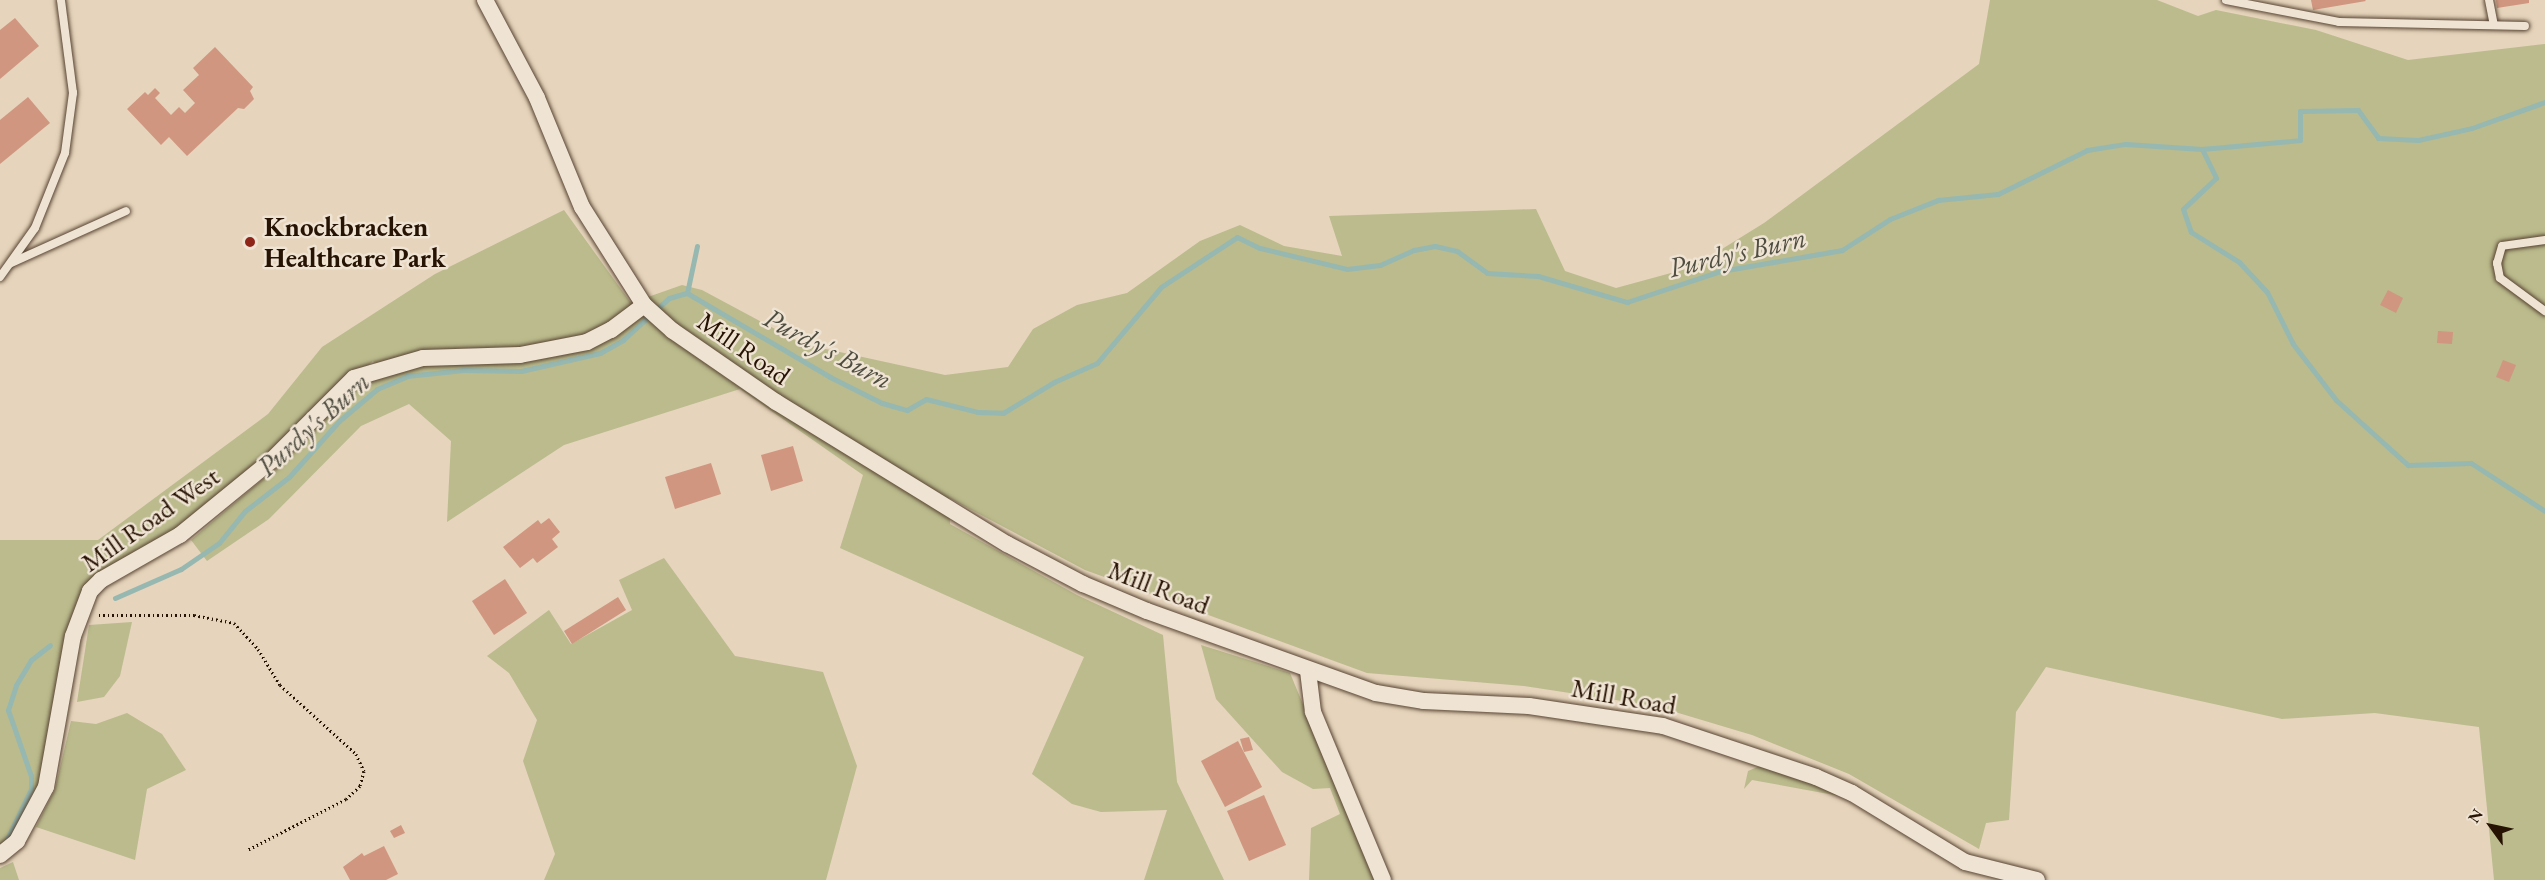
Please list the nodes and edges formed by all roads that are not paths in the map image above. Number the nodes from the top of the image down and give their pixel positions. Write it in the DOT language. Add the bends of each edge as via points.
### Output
graph roads {
  1 [pos="61,0"];
  2 [pos="485,0"];
  3 [pos="2226,0"];
  4 [pos="2489,0"];
  5 [pos="2494,25"];
  6 [pos="2525,26"];
  7 [pos="126,211"];
  8 [pos="2545,240"];
  9 [pos="11,263"];
  10 [pos="0,277"];
  11 [pos="644,305"];
  12 [pos="2545,311"];
  13 [pos="1308,671"];
  14 [pos="0,855"];
  15 [pos="1383,880"];
  16 [pos="2037,880"];
  1 -- 9 [label="lane" via="71,60 72,121 52,190 35,228"];
  2 -- 11 [label="street, Mill Road" via="537,98 582,207"];
  3 -- 5 [label="lane" via="2339,22"];
  4 -- 5 [label="lane"];
  5 -- 6 [label="lane"];
  7 -- 9 [label="lane"];
  8 -- 12 [label="lane" via="2502,246 2497,264 2500,278"];
  9 -- 10 [label="lane"];
  11 -- 13 [label="street, Mill Road" via="673,331 865,460 1045,564 1147,611"];
  11 -- 14 [label="street, Mill Road West" via="611,330 587,342 520,355 423,358 354,378 272,460 180,535 101,580 90,591 79,614 46,787 17,841"];
  13 -- 15 [label="street" via="1313,712"];
  13 -- 16 [label="street, Mill Road" via="1376,693 1424,701 1529,706 1663,726 1816,777 1852,793 1965,862"];
}
